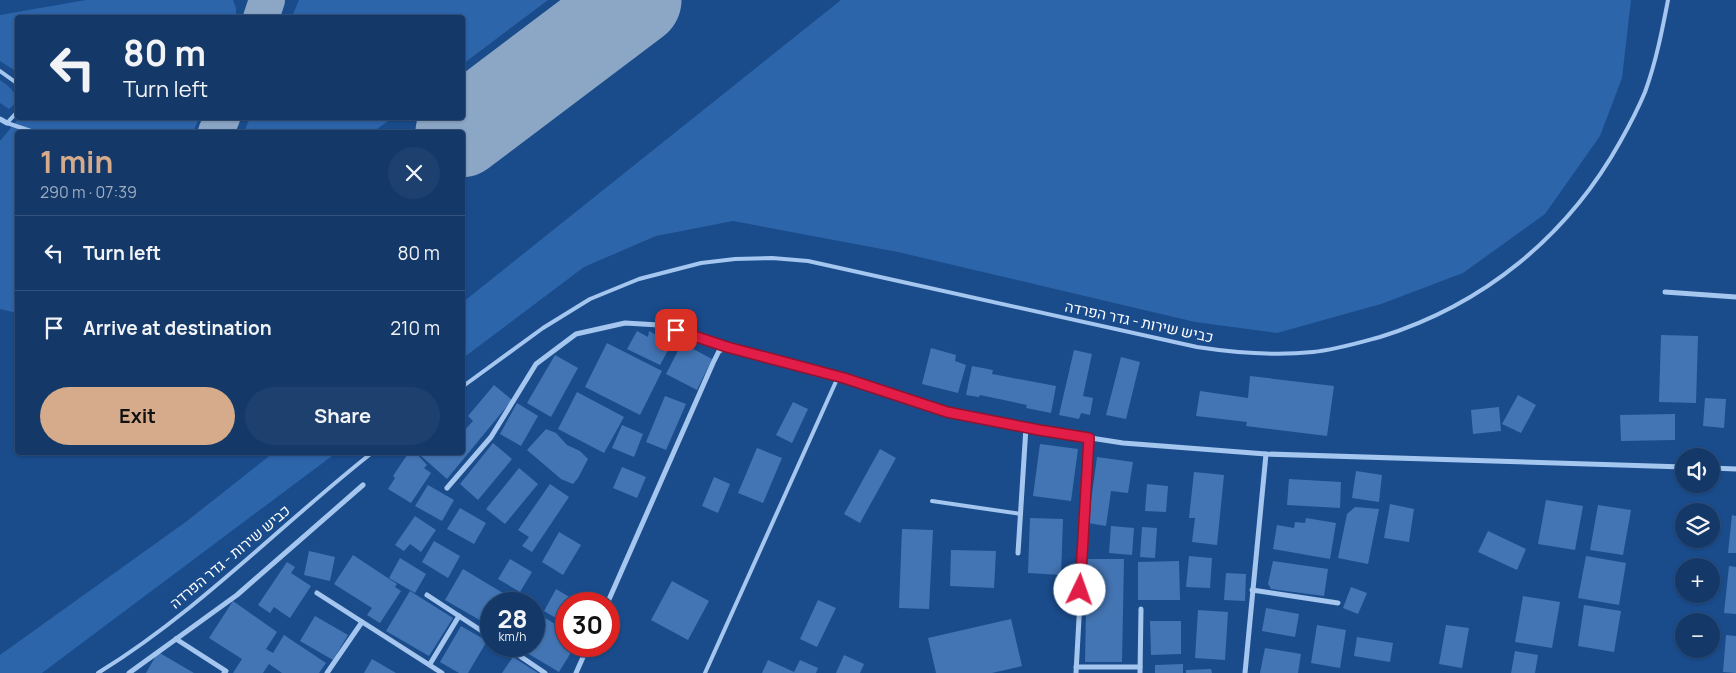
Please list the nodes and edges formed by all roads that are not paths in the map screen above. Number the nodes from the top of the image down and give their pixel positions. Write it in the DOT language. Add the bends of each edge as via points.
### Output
graph roads {
  1 [pos="1668,0"];
  2 [pos="0,71"];
  3 [pos="15,82"];
  4 [pos="15,114"];
  5 [pos="0,119"];
  6 [pos="7,123"];
  7 [pos="28,130"];
  8 [pos="1665,292"];
  9 [pos="1736,297"];
  10 [pos="727,347"];
  11 [pos="838,377"];
  12 [pos="465,384"];
  13 [pos="1026,427"];
  14 [pos="1089,438"];
  15 [pos="1266,454"];
  16 [pos="370,455"];
  17 [pos="1675,467"];
  18 [pos="1720,468"];
  19 [pos="1736,469"];
  20 [pos="363,485"];
  21 [pos="447,488"];
  22 [pos="932,501"];
  23 [pos="1020,514"];
  24 [pos="1018,552"];
  25 [pos="1252,590"];
  26 [pos="612,592"];
  27 [pos="317,594"];
  28 [pos="427,595"];
  29 [pos="1338,603"];
  30 [pos="1141,609"];
  31 [pos="458,616"];
  32 [pos="362,622"];
  33 [pos="480,630"];
  34 [pos="176,639"];
  35 [pos="521,657"];
  36 [pos="583,657"];
  37 [pos="430,664"];
  38 [pos="1076,670"];
  39 [pos="1140,670"];
  40 [pos="98,673"];
  41 [pos="129,673"];
  42 [pos="224,673"];
  43 [pos="327,673"];
  44 [pos="442,673"];
  45 [pos="545,673"];
  46 [pos="576,673"];
  47 [pos="705,673"];
  48 [pos="1245,673"];
  1 -- 12 [label="lane, כביש שירות - גדר הפרדה" via="1661,40 1645,92 1605,170 1579,205 1514,269 1472,296 1435,316 1363,342 1315,352 1240,353 1197,347 808,261 735,259 701,263 639,279 590,299"];
  2 -- 3 [label="lane"];
  4 -- 6 [label="lane"];
  5 -- 6 [label="street"];
  6 -- 7 [label="lane"];
  8 -- 9 [label="street"];
  10 -- 11 [label="street"];
  10 -- 21 [label="street" via="659,324 625,323 576,334 536,364 491,437"];
  10 -- 26 [label="street" via="719,350"];
  11 -- 13 [label="street" via="947,412"];
  11 -- 47 [label="lane"];
  13 -- 14 [label="street"];
  13 -- 23 [label="street"];
  14 -- 15 [label="street"];
  14 -- 38 [label="street"];
  15 -- 17 [label="street"];
  15 -- 25 [label="street"];
  16 -- 40 [label="lane, כביש שירות - גדר הפרדה" via="219,584"];
  18 -- 19 [label="street"];
  20 -- 34 [label="street" via="237,595"];
  22 -- 23 [label="lane"];
  23 -- 24 [label="street"];
  25 -- 29 [label="street"];
  25 -- 48 [label="street"];
  27 -- 32 [label="street"];
  28 -- 31 [label="street"];
  30 -- 39 [label="street"];
  31 -- 33 [label="street"];
  31 -- 37 [label="street"];
  32 -- 37 [label="street"];
  32 -- 43 [label="street"];
  34 -- 41 [label="street"];
  34 -- 42 [label="street" via="226,671"];
  35 -- 45 [label="street"];
  36 -- 46 [label="street"];
  37 -- 44 [label="street"];
  38 -- 39 [label="street"];
}
